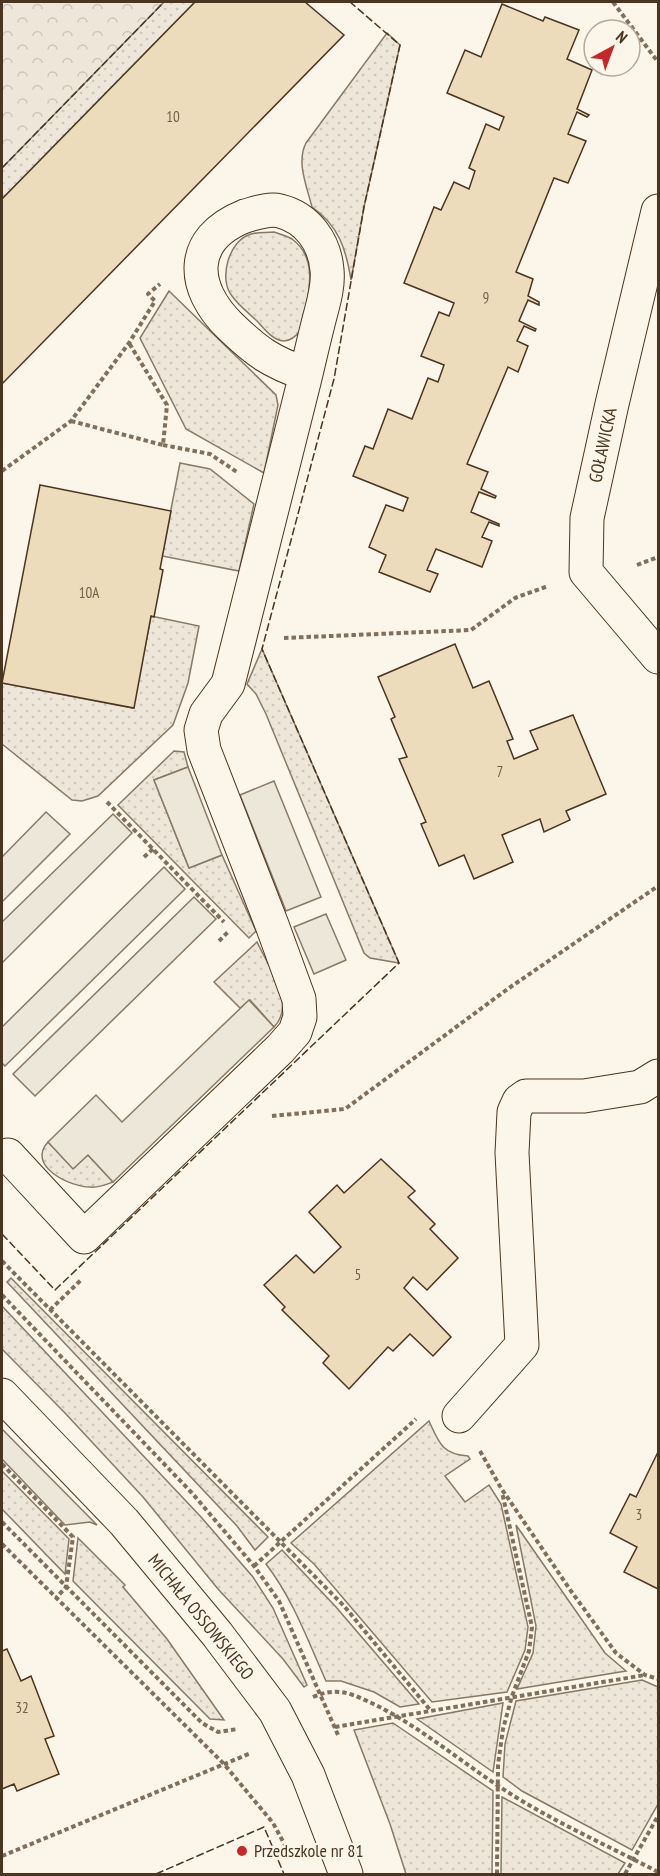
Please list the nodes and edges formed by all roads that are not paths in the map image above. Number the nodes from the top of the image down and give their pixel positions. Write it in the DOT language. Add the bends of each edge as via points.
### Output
graph roads {
  1 [pos="658,211"];
  2 [pos="306,374"];
  3 [pos="658,657"];
  4 [pos="658,1076"];
  5 [pos="8,1155"];
  6 [pos="2,1395"];
  7 [pos="459,1416"];
  8 [pos="346,1875"];
  1 -- 3 [label="street, GOŁAWICKA" via="587,518 586,572"];
  2 -- 2 [label="street" via="325,295 325,252 309,227 292,215 279,210 256,212 216,233 208,244 201,261 203,290 219,315 251,346 269,360"];
  2 -- 5 [label="street" via="228,684 206,714 201,730 204,750 299,999 300,1017 295,1032 84,1238"];
  4 -- 7 [label="street" via="640,1087 584,1096 526,1096 519,1101 514,1112 512,1153 522,1344"];
  6 -- 8 [label="street, MICHAŁA OSSOWSKIEGO" via="124,1522 217,1634 281,1724 308,1775"];
}
